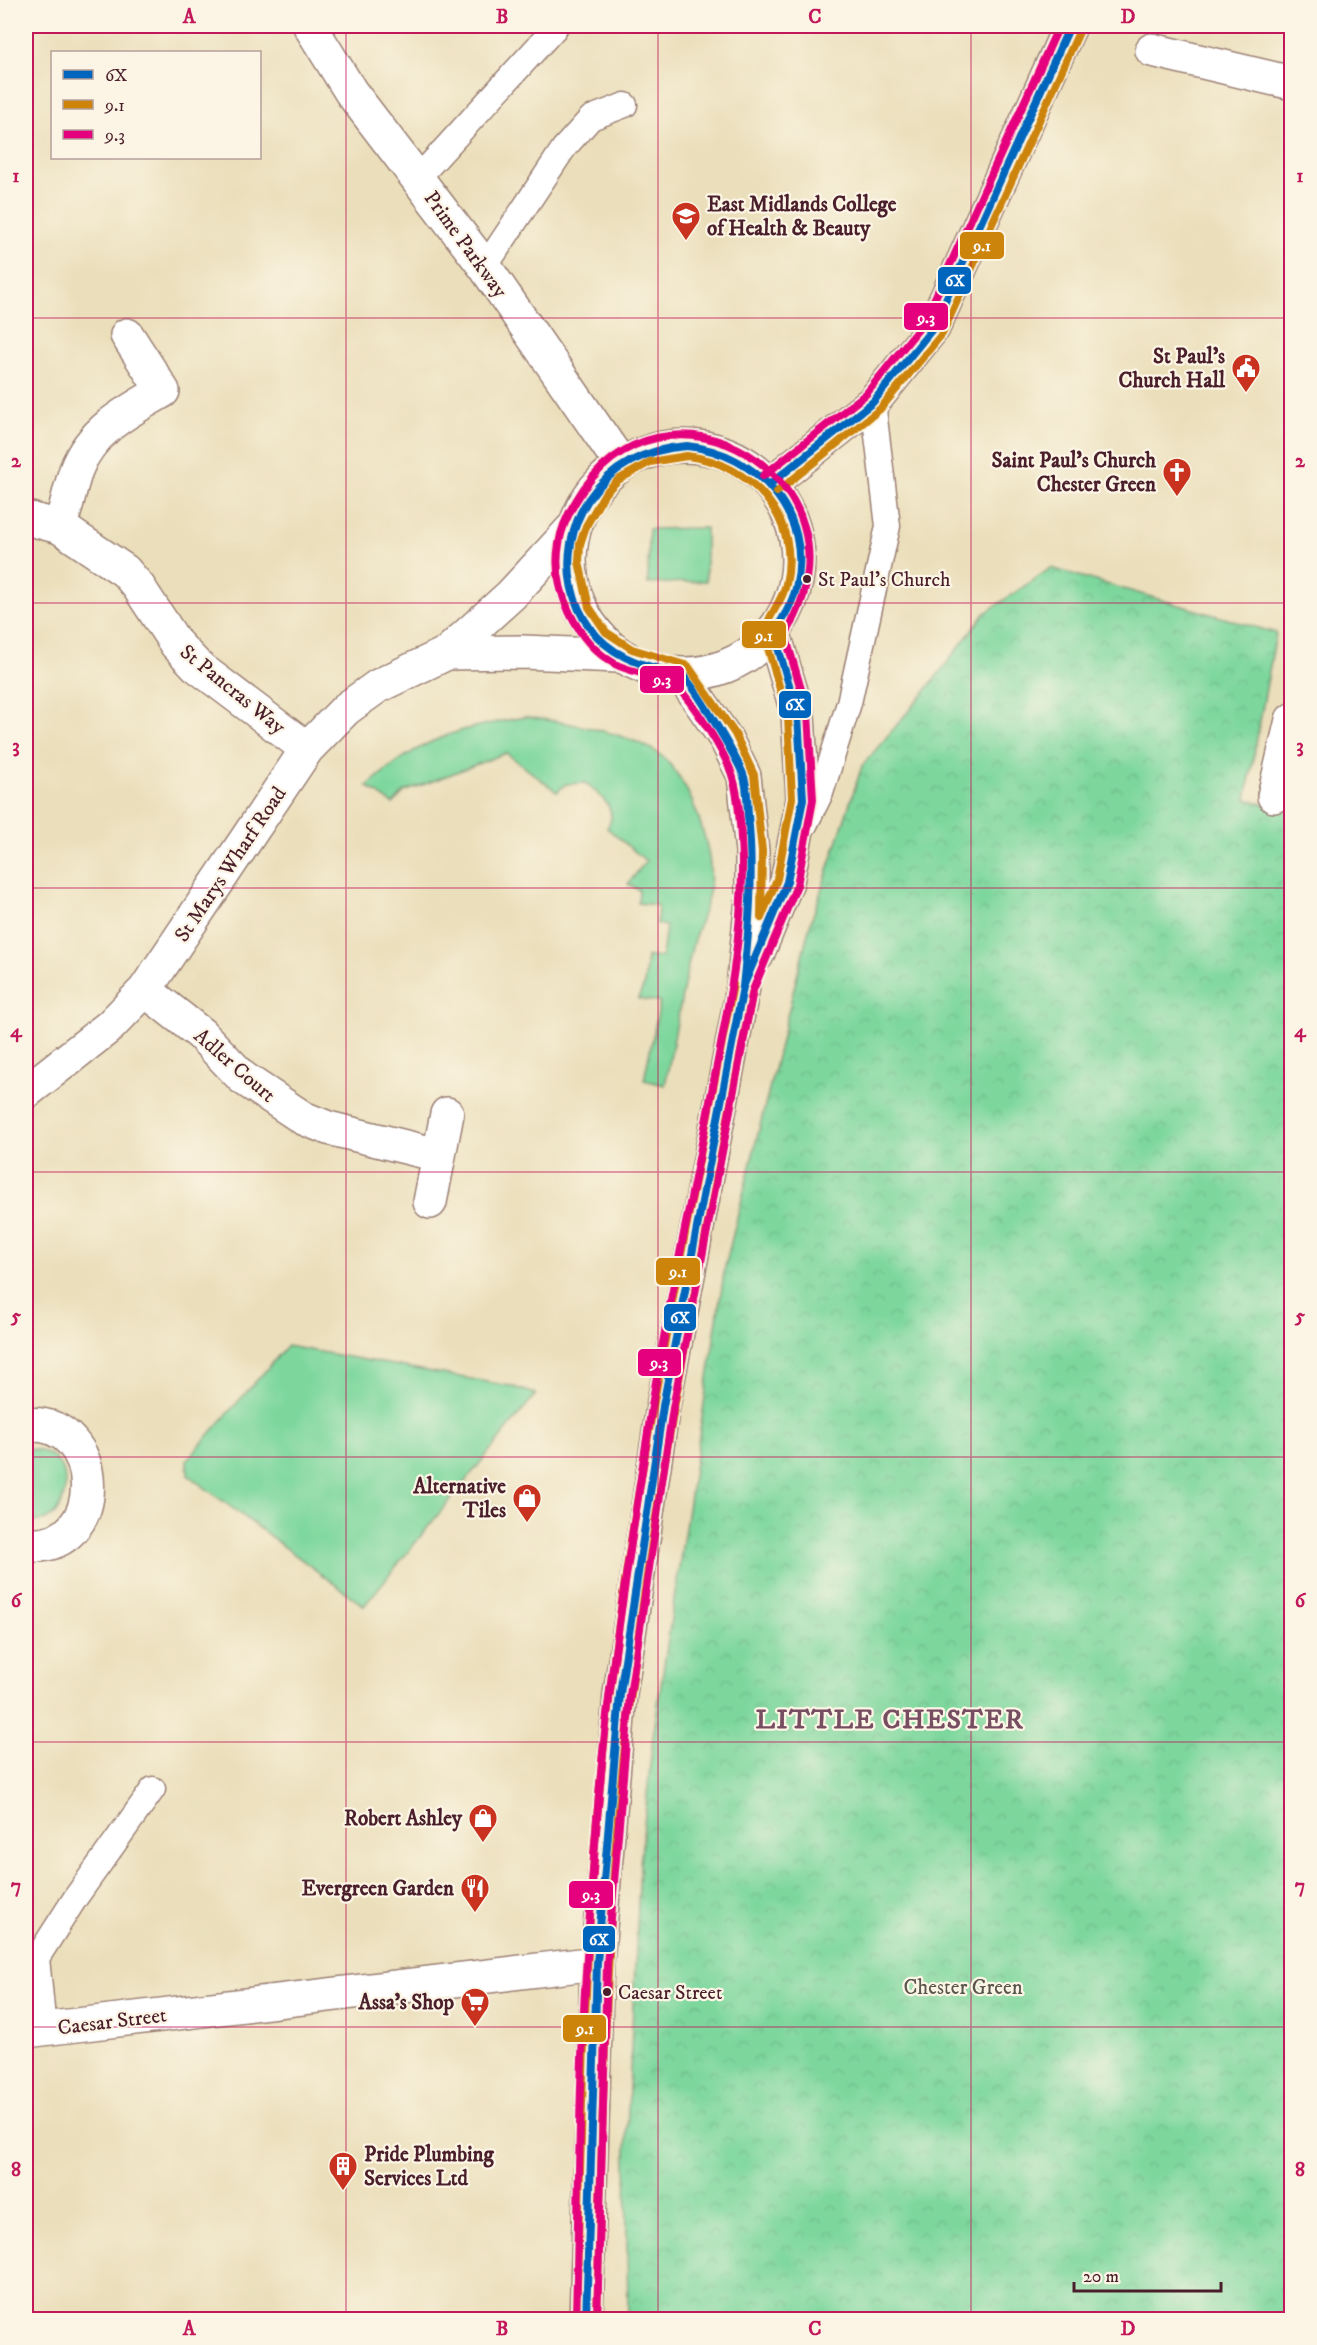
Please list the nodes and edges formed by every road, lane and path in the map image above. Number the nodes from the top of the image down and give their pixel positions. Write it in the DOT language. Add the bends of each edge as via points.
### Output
graph roads {
  1 [pos="310,26"];
  2 [pos="1070,26"];
  3 [pos="555,28"];
  4 [pos="1152,50"];
  5 [pos="1292,83"];
  6 [pos="625,105"];
  7 [pos="418,178"];
  8 [pos="485,267"];
  9 [pos="127,334"];
  10 [pos="873,402"];
  11 [pos="621,464"];
  12 [pos="770,484"];
  13 [pos="26,518"];
  14 [pos="60,527"];
  15 [pos="572,529"];
  16 [pos="774,634"];
  17 [pos="447,653"];
  18 [pos="619,656"];
  19 [pos="681,674"];
  20 [pos="1292,720"];
  21 [pos="308,749"];
  22 [pos="1274,796"];
  23 [pos="796,842"];
  24 [pos="743,987"];
  25 [pos="145,990"];
  26 [pos="26,1092"];
  27 [pos="447,1114"];
  28 [pos="438,1155"];
  29 [pos="430,1202"];
  30 [pos="26,1425"];
  31 [pos="26,1545"];
  32 [pos="153,1789"];
  33 [pos="597,1963"];
  34 [pos="35,2030"];
  35 [pos="586,2319"];
  1 -- 7 [label="street, Prime Parkway" via="351,92"];
  2 -- 10 [label="street" via="933,328"];
  3 -- 7 [label="lane"];
  4 -- 5 [label="street"];
  6 -- 8 [label="lane" via="591,118 564,148"];
  7 -- 8 [label="street, Prime Parkway"];
  8 -- 11 [label="street, Prime Parkway"];
  9 -- 14 [label="street" via="163,391 124,413 88,447 76,470"];
  10 -- 12 [label="street"];
  10 -- 23 [label="lane" via="888,526 849,703 820,793"];
  11 -- 12 [label="street" via="656,449 686,446 728,454"];
  11 -- 15 [label="street" via="594,489"];
  12 -- 16 [label="street" via="795,528 800,563 792,601"];
  13 -- 14 [label="street, St Pancras Way"];
  14 -- 21 [label="street, St Pancras Way" via="125,571 176,644 197,666"];
  15 -- 17 [label="street, St Marys Wharf Road" via="512,595"];
  15 -- 18 [label="street" via="568,553 577,606 592,632"];
  16 -- 19 [label="street" via="735,665"];
  16 -- 23 [label="street" via="798,715 803,799"];
  17 -- 18 [label="street, St Marys Wharf Road"];
  17 -- 21 [label="street, St Marys Wharf Road" via="378,686 346,709"];
  18 -- 19 [label="street"];
  19 -- 24 [label="street" via="726,739 744,776 752,851 752,900"];
  20 -- 22 [label="street"];
  21 -- 25 [label="street, St Marys Wharf Road"];
  23 -- 24 [label="street" via="787,882"];
  24 -- 33 [label="street" via="654,1463 620,1694"];
  25 -- 26 [label="street, St Marys Wharf Road" via="110,1026"];
  25 -- 28 [label="street, Adler Court" via="201,1034 243,1078 303,1118 328,1128"];
  27 -- 28 [label="street"];
  28 -- 29 [label="street"];
  30 -- 31 [label="street" via="49,1428 69,1440 86,1465 89,1485 81,1515 70,1530 54,1541"];
  32 -- 34 [label="lane, Caesar Street" via="37,1958"];
  33 -- 34 [label="street, Caesar Street"];
  33 -- 35 [label="street"];
}
